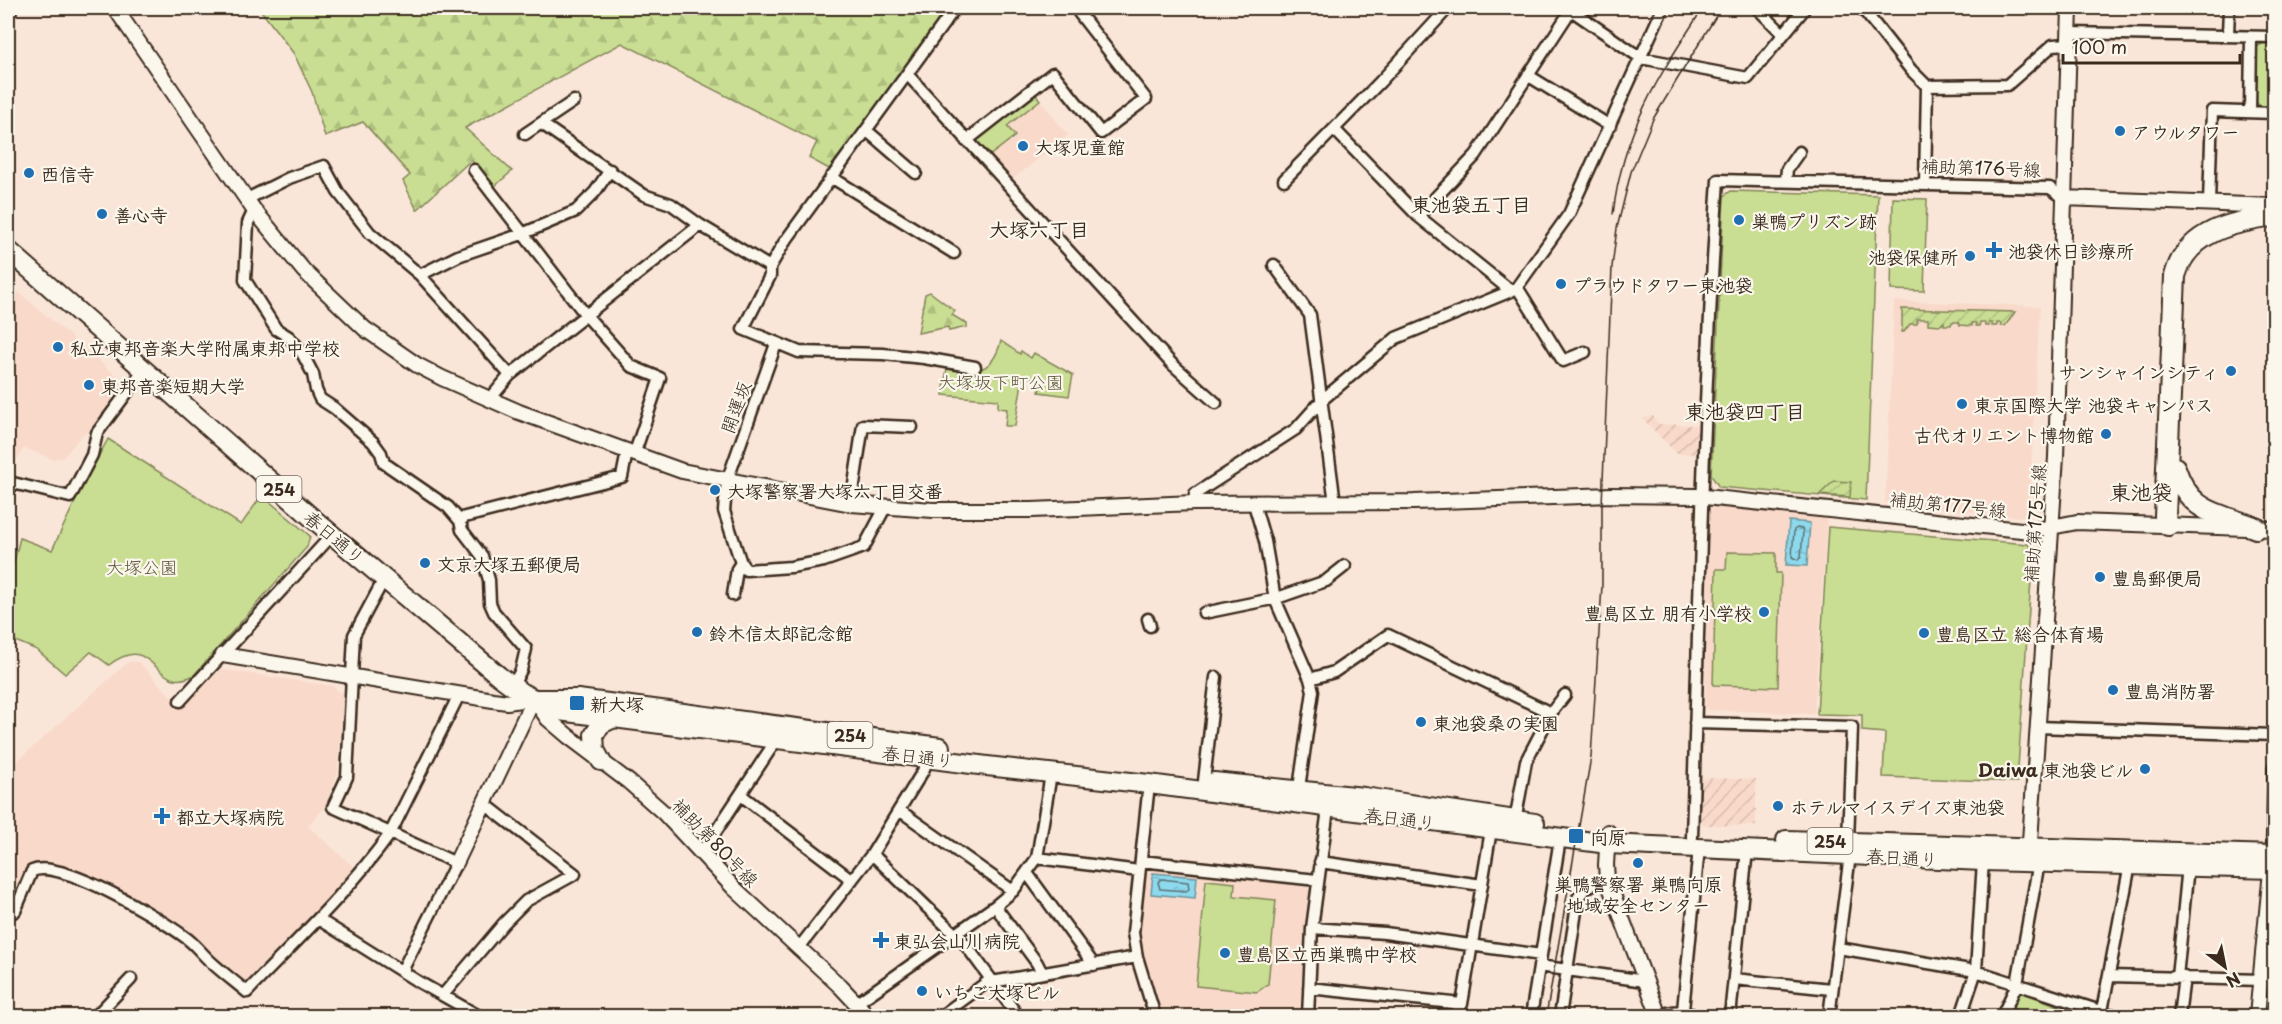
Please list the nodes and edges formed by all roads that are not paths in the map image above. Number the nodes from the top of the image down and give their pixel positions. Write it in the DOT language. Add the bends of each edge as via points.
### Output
graph roads {
  1 [pos="115,8"];
  2 [pos="955,8"];
  3 [pos="1086,8"];
  4 [pos="1448,8"];
  5 [pos="1663,8"];
  6 [pos="1757,8"];
  7 [pos="1805,8"];
  8 [pos="1862,8"];
  9 [pos="2070,8"];
  10 [pos="2229,8"];
  11 [pos="1783,34"];
  12 [pos="2228,35"];
  13 [pos="2251,37"];
  14 [pos="2274,37"];
  15 [pos="2070,39"];
  16 [pos="1641,58"];
  17 [pos="907,74"];
  18 [pos="1529,76"];
  19 [pos="1927,86"];
  20 [pos="574,101"];
  21 [pos="2250,112"];
  22 [pos="2274,113"];
  23 [pos="542,124"];
  24 [pos="1610,126"];
  25 [pos="1334,129"];
  26 [pos="866,130"];
  27 [pos="525,134"];
  28 [pos="966,141"];
  29 [pos="1799,152"];
  30 [pos="474,170"];
  31 [pos="610,170"];
  32 [pos="916,173"];
  33 [pos="831,177"];
  34 [pos="1284,180"];
  35 [pos="1786,180"];
  36 [pos="1925,184"];
  37 [pos="2064,198"];
  38 [pos="2209,203"];
  39 [pos="251,205"];
  40 [pos="2274,206"];
  41 [pos="1418,216"];
  42 [pos="2274,216"];
  43 [pos="700,225"];
  44 [pos="2274,230"];
  45 [pos="522,234"];
  46 [pos="8,250"];
  47 [pos="954,253"];
  48 [pos="1274,265"];
  49 [pos="770,267"];
  50 [pos="2181,274"];
  51 [pos="420,275"];
  52 [pos="1514,289"];
  53 [pos="585,314"];
  54 [pos="776,344"];
  55 [pos="1585,352"];
  56 [pos="975,367"];
  57 [pos="144,370"];
  58 [pos="510,375"];
  59 [pos="490,399"];
  60 [pos="1322,400"];
  61 [pos="1216,403"];
  62 [pos="912,427"];
  63 [pos="631,454"];
  64 [pos="2175,468"];
  65 [pos="727,481"];
  66 [pos="8,491"];
  67 [pos="1702,496"];
  68 [pos="1194,503"];
  69 [pos="1335,503"];
  70 [pos="850,504"];
  71 [pos="1254,504"];
  72 [pos="886,506"];
  73 [pos="460,521"];
  74 [pos="2168,525"];
  75 [pos="2052,527"];
  76 [pos="2265,529"];
  77 [pos="333,535"];
  78 [pos="741,563"];
  79 [pos="1345,566"];
  80 [pos="384,579"];
  81 [pos="733,595"];
  82 [pos="1275,598"];
  83 [pos="1204,613"];
  84 [pos="223,655"];
  85 [pos="351,676"];
  86 [pos="1216,677"];
  87 [pos="1310,679"];
  88 [pos="512,687"];
  89 [pos="459,695"];
  90 [pos="1565,695"];
  91 [pos="534,698"];
  92 [pos="180,700"];
  93 [pos="1551,713"];
  94 [pos="614,718"];
  95 [pos="1695,723"];
  96 [pos="2037,727"];
  97 [pos="2274,735"];
  98 [pos="777,739"];
  99 [pos="931,752"];
  100 [pos="602,761"];
  101 [pos="2274,767"];
  102 [pos="1051,774"];
  103 [pos="1204,781"];
  104 [pos="1149,784"];
  105 [pos="741,795"];
  106 [pos="1298,797"];
  107 [pos="485,804"];
  108 [pos="1328,809"];
  109 [pos="899,810"];
  110 [pos="1515,821"];
  111 [pos="1491,830"];
  112 [pos="390,834"];
  113 [pos="1608,838"];
  114 [pos="1560,839"];
  115 [pos="1695,842"];
  116 [pos="1849,848"];
  117 [pos="1747,850"];
  118 [pos="701,854"];
  119 [pos="872,854"];
  120 [pos="2032,857"];
  121 [pos="1037,858"];
  122 [pos="1983,861"];
  123 [pos="1320,862"];
  124 [pos="2273,862"];
  125 [pos="456,863"];
  126 [pos="2130,864"];
  127 [pos="1140,866"];
  128 [pos="2188,866"];
  129 [pos="1027,873"];
  130 [pos="1607,879"];
  131 [pos="852,880"];
  132 [pos="1317,880"];
  133 [pos="1482,885"];
  134 [pos="1013,891"];
  135 [pos="995,906"];
  136 [pos="8,914"];
  137 [pos="318,919"];
  138 [pos="1312,928"];
  139 [pos="956,934"];
  140 [pos="1472,945"];
  141 [pos="1838,948"];
  142 [pos="798,949"];
  143 [pos="1137,957"];
  144 [pos="1540,961"];
  145 [pos="1094,965"];
  146 [pos="1567,969"];
  147 [pos="402,971"];
  148 [pos="1976,971"];
  149 [pos="1042,973"];
  150 [pos="2110,976"];
  151 [pos="2181,977"];
  152 [pos="131,979"];
  153 [pos="1734,980"];
  154 [pos="2262,980"];
  155 [pos="1645,981"];
  156 [pos="993,982"];
  157 [pos="2017,984"];
  158 [pos="1308,988"];
  159 [pos="1831,989"];
  160 [pos="443,995"];
  161 [pos="857,1003"];
  162 [pos="1462,1004"];
  163 [pos="1683,1010"];
  164 [pos="2102,1011"];
  165 [pos="1659,1016"];
  166 [pos="96,1017"];
  167 [pos="479,1017"];
  168 [pos="868,1017"];
  169 [pos="941,1017"];
  170 [pos="1018,1017"];
  171 [pos="1155,1017"];
  172 [pos="1308,1017"];
  173 [pos="1455,1017"];
  174 [pos="1531,1017"];
  175 [pos="1560,1017"];
  176 [pos="1696,1017"];
  177 [pos="1730,1017"];
  178 [pos="1829,1017"];
  179 [pos="1961,1017"];
  180 [pos="2002,1017"];
  181 [pos="2116,1017"];
  182 [pos="2179,1017"];
  183 [pos="2258,1017"];
  1 -- 39 [label="street, 補助第177号線"];
  2 -- 17 [label="street"];
  3 -- 28 [label="street" via="1079,13 1146,99 1101,133 1053,73"];
  4 -- 25 [label="street"];
  5 -- 16 [label="street"];
  6 -- 11 [label="street"];
  7 -- 11 [label="street"];
  8 -- 19 [label="street"];
  9 -- 15 [label="street, 補助第175号線"];
  10 -- 12 [label="street"];
  11 -- 16 [label="street" via="1748,78"];
  12 -- 13 [label="street"];
  12 -- 15 [label="street"];
  13 -- 14 [label="street"];
  13 -- 21 [label="street"];
  15 -- 19 [label="street" via="2053,45 2007,85"];
  15 -- 37 [label="street, 補助第175号線"];
  16 -- 18 [label="street" via="1571,10"];
  16 -- 24 [label="street"];
  17 -- 26 [label="street"];
  17 -- 28 [label="street"];
  18 -- 24 [label="street"];
  18 -- 41 [label="street" via="1476,155"];
  19 -- 36 [label="street"];
  20 -- 23 [label="street"];
  21 -- 22 [label="street"];
  21 -- 38 [label="street" via="2212,111"];
  23 -- 27 [label="street"];
  23 -- 31 [label="street"];
  24 -- 52 [label="street" via="1569,214"];
  25 -- 34 [label="street"];
  25 -- 41 [label="street"];
  26 -- 32 [label="street"];
  26 -- 33 [label="street"];
  28 -- 61 [label="street" via="1168,360"];
  29 -- 35 [label="street" via="1786,169"];
  30 -- 45 [label="street"];
  31 -- 43 [label="street" via="644,195 671,204"];
  31 -- 45 [label="street" via="576,211"];
  33 -- 47 [label="street"];
  33 -- 49 [label="street"];
  35 -- 36 [label="street, 補助第176号線"];
  35 -- 67 [label="street, 補助第176号線" via="1718,180"];
  36 -- 37 [label="street, 補助第176号線" via="2050,188"];
  37 -- 38 [label="street, 補助第176号線"];
  37 -- 75 [label="street, 補助第175号線"];
  38 -- 40 [label="street, 補助第176号線"];
  39 -- 51 [label="street" via="289,178 324,166 338,192 370,233"];
  39 -- 59 [label="street, 補助第177号線" via="304,271 365,328 417,365"];
  39 -- 73 [label="street" via="245,280 276,329 301,351 320,399 373,442 384,463 448,507"];
  41 -- 52 [label="street"];
  42 -- 50 [label="highway" via="2225,227 2200,238 2184,255"];
  43 -- 49 [label="street"];
  43 -- 53 [label="street"];
  44 -- 50 [label="highway" via="2231,231 2211,238"];
  45 -- 51 [label="street" via="458,256"];
  45 -- 53 [label="street"];
  46 -- 57 [label="highway, 春日通り / 254"];
  48 -- 60 [label="street" via="1310,315"];
  49 -- 54 [label="street" via="770,276 743,329"];
  50 -- 64 [label="highway"];
  50 -- 74 [label="highway" via="2165,516"];
  51 -- 58 [label="street"];
  52 -- 55 [label="street" via="1563,361"];
  52 -- 60 [label="street" via="1396,338"];
  53 -- 58 [label="street"];
  53 -- 63 [label="street" via="631,366 660,378"];
  54 -- 56 [label="street" via="800,352 883,354"];
  54 -- 65 [label="street, 開運坂"];
  57 -- 66 [label="street" via="97,433 92,455 70,496 13,483"];
  57 -- 77 [label="highway, 春日通り / 254"];
  58 -- 59 [label="street"];
  59 -- 63 [label="street, 補助第177号線"];
  60 -- 68 [label="street" via="1296,429 1195,494"];
  60 -- 69 [label="street"];
  62 -- 70 [label="street" via="863,425"];
  63 -- 65 [label="street, 補助第177号線"];
  63 -- 73 [label="street" via="622,477"];
  64 -- 74 [label="highway" via="2173,515"];
  64 -- 76 [label="highway" via="2185,491 2200,507"];
  65 -- 70 [label="street, 補助第177号線"];
  65 -- 78 [label="street, 開運坂" via="724,511"];
  67 -- 69 [label="street, 補助第177号線"];
  67 -- 75 [label="street, 補助第177号線" via="2031,531"];
  67 -- 95 [label="street"];
  68 -- 71 [label="street, 補助第177号線"];
  68 -- 72 [label="street, 補助第177号線" via="972,511"];
  69 -- 71 [label="street, 補助第177号線"];
  70 -- 72 [label="street, 補助第177号線"];
  71 -- 82 [label="street"];
  72 -- 78 [label="street" via="864,547 791,567 746,570"];
  73 -- 88 [label="street" via="462,530 482,556 494,612 526,649"];
  74 -- 75 [label="street, 補助第177号線" via="2077,522"];
  74 -- 76 [label="street, 補助第177号線"];
  75 -- 96 [label="street, 補助第175号線"];
  77 -- 80 [label="highway, 春日通り / 254"];
  77 -- 84 [label="street"];
  78 -- 81 [label="street"];
  79 -- 82 [label="street" via="1326,581"];
  80 -- 85 [label="street" via="354,635"];
  80 -- 88 [label="highway, 春日通り / 254"];
  82 -- 83 [label="street"];
  82 -- 87 [label="street"];
  84 -- 85 [label="street"];
  84 -- 92 [label="street"];
  85 -- 89 [label="street"];
  85 -- 112 [label="street" via="347,777 333,807"];
  86 -- 103 [label="street"];
  87 -- 93 [label="street" via="1334,672 1388,635"];
  87 -- 106 [label="street" via="1312,691"];
  88 -- 91 [label="highway, 春日通り / 254"];
  89 -- 91 [label="street" via="507,702"];
  89 -- 112 [label="street"];
  90 -- 93 [label="street"];
  91 -- 94 [label="highway, 春日通り / 254" via="559,711"];
  91 -- 99 [label="highway, 春日通り / 254" via="578,699"];
  91 -- 100 [label="street, 補助第80号線" via="548,719"];
  91 -- 107 [label="street"];
  93 -- 110 [label="street" via="1526,761"];
  94 -- 98 [label="highway, 春日通り / 254"];
  94 -- 100 [label="highway" via="602,724 594,735 595,750"];
  95 -- 115 [label="street"];
  95 -- 116 [label="street" via="1852,727"];
  96 -- 97 [label="street"];
  96 -- 120 [label="street, 補助第175号線"];
  98 -- 99 [label="highway, 春日通り / 254"];
  98 -- 105 [label="street"];
  99 -- 102 [label="highway, 春日通り / 254"];
  99 -- 103 [label="highway, 春日通り / 254"];
  99 -- 109 [label="street"];
  100 -- 118 [label="street, 補助第80号線" via="664,813"];
  101 -- 124 [label="street"];
  102 -- 104 [label="highway, 春日通り / 254"];
  102 -- 121 [label="street"];
  103 -- 106 [label="highway, 春日通り / 254"];
  104 -- 106 [label="highway, 春日通り / 254"];
  104 -- 127 [label="street"];
  105 -- 118 [label="street"];
  105 -- 131 [label="street"];
  106 -- 108 [label="highway, 春日通り / 254"];
  106 -- 110 [label="highway, 春日通り / 254" via="1364,797"];
  107 -- 125 [label="street"];
  107 -- 160 [label="street" via="575,874 526,902"];
  108 -- 111 [label="highway, 春日通り / 254"];
  108 -- 123 [label="street"];
  109 -- 119 [label="street"];
  109 -- 134 [label="street"];
  110 -- 113 [label="highway, 春日通り / 254"];
  111 -- 114 [label="highway, 春日通り / 254"];
  111 -- 133 [label="street"];
  112 -- 125 [label="street"];
  112 -- 137 [label="street"];
  113 -- 114 [label="highway, 春日通り / 254"];
  113 -- 115 [label="highway, 春日通り / 254"];
  113 -- 130 [label="street"];
  114 -- 144 [label="street"];
  115 -- 116 [label="highway, 春日通り / 254"];
  115 -- 117 [label="highway, 春日通り / 254"];
  115 -- 163 [label="street"];
  116 -- 117 [label="highway, 春日通り / 254"];
  116 -- 120 [label="highway, 春日通り / 254"];
  116 -- 122 [label="highway, 春日通り / 254"];
  116 -- 141 [label="street"];
  117 -- 153 [label="street"];
  118 -- 142 [label="street, 補助第80号線"];
  119 -- 131 [label="street"];
  119 -- 139 [label="street"];
  120 -- 122 [label="highway, 春日通り / 254"];
  120 -- 124 [label="highway, 春日通り / 254"];
  120 -- 126 [label="highway, 春日通り / 254"];
  120 -- 157 [label="street"];
  121 -- 127 [label="street"];
  121 -- 129 [label="street"];
  122 -- 148 [label="street"];
  123 -- 132 [label="street"];
  123 -- 133 [label="street"];
  124 -- 128 [label="highway, 春日通り / 254"];
  124 -- 154 [label="street"];
  125 -- 147 [label="street"];
  126 -- 128 [label="highway, 春日通り / 254"];
  126 -- 150 [label="street"];
  127 -- 132 [label="street"];
  127 -- 143 [label="street" via="1133,933"];
  128 -- 151 [label="street"];
  129 -- 134 [label="street"];
  129 -- 145 [label="street"];
  130 -- 146 [label="street" via="1593,883 1578,898"];
  130 -- 155 [label="street"];
  131 -- 142 [label="street"];
  132 -- 138 [label="street"];
  133 -- 140 [label="street"];
  134 -- 135 [label="street"];
  135 -- 139 [label="street"];
  135 -- 149 [label="street"];
  136 -- 137 [label="street" via="15,911 32,871 39,868 71,874 126,900 186,937 247,992"];
  137 -- 147 [label="street"];
  138 -- 140 [label="street"];
  138 -- 158 [label="street"];
  139 -- 156 [label="street"];
  139 -- 161 [label="street"];
  140 -- 144 [label="street"];
  140 -- 162 [label="street"];
  141 -- 148 [label="street"];
  141 -- 159 [label="street"];
  142 -- 161 [label="street, 補助第80号線"];
  143 -- 145 [label="street"];
  143 -- 171 [label="street"];
  144 -- 146 [label="street"];
  144 -- 174 [label="street"];
  145 -- 149 [label="street"];
  146 -- 155 [label="street"];
  146 -- 175 [label="street"];
  147 -- 160 [label="street"];
  148 -- 157 [label="street"];
  148 -- 179 [label="street"];
  149 -- 156 [label="street"];
  150 -- 151 [label="street"];
  150 -- 164 [label="street"];
  151 -- 154 [label="street"];
  151 -- 182 [label="street"];
  152 -- 166 [label="street"];
  153 -- 159 [label="street"];
  153 -- 177 [label="street"];
  154 -- 183 [label="street"];
  155 -- 165 [label="street"];
  156 -- 169 [label="street" via="986,983"];
  156 -- 170 [label="street"];
  157 -- 164 [label="street"];
  157 -- 180 [label="street"];
  158 -- 162 [label="street"];
  158 -- 172 [label="street"];
  159 -- 178 [label="street"];
  160 -- 167 [label="street"];
  161 -- 168 [label="street, 補助第80号線"];
  162 -- 173 [label="street"];
  163 -- 165 [label="street"];
  163 -- 176 [label="street"];
  164 -- 181 [label="street"];
}
